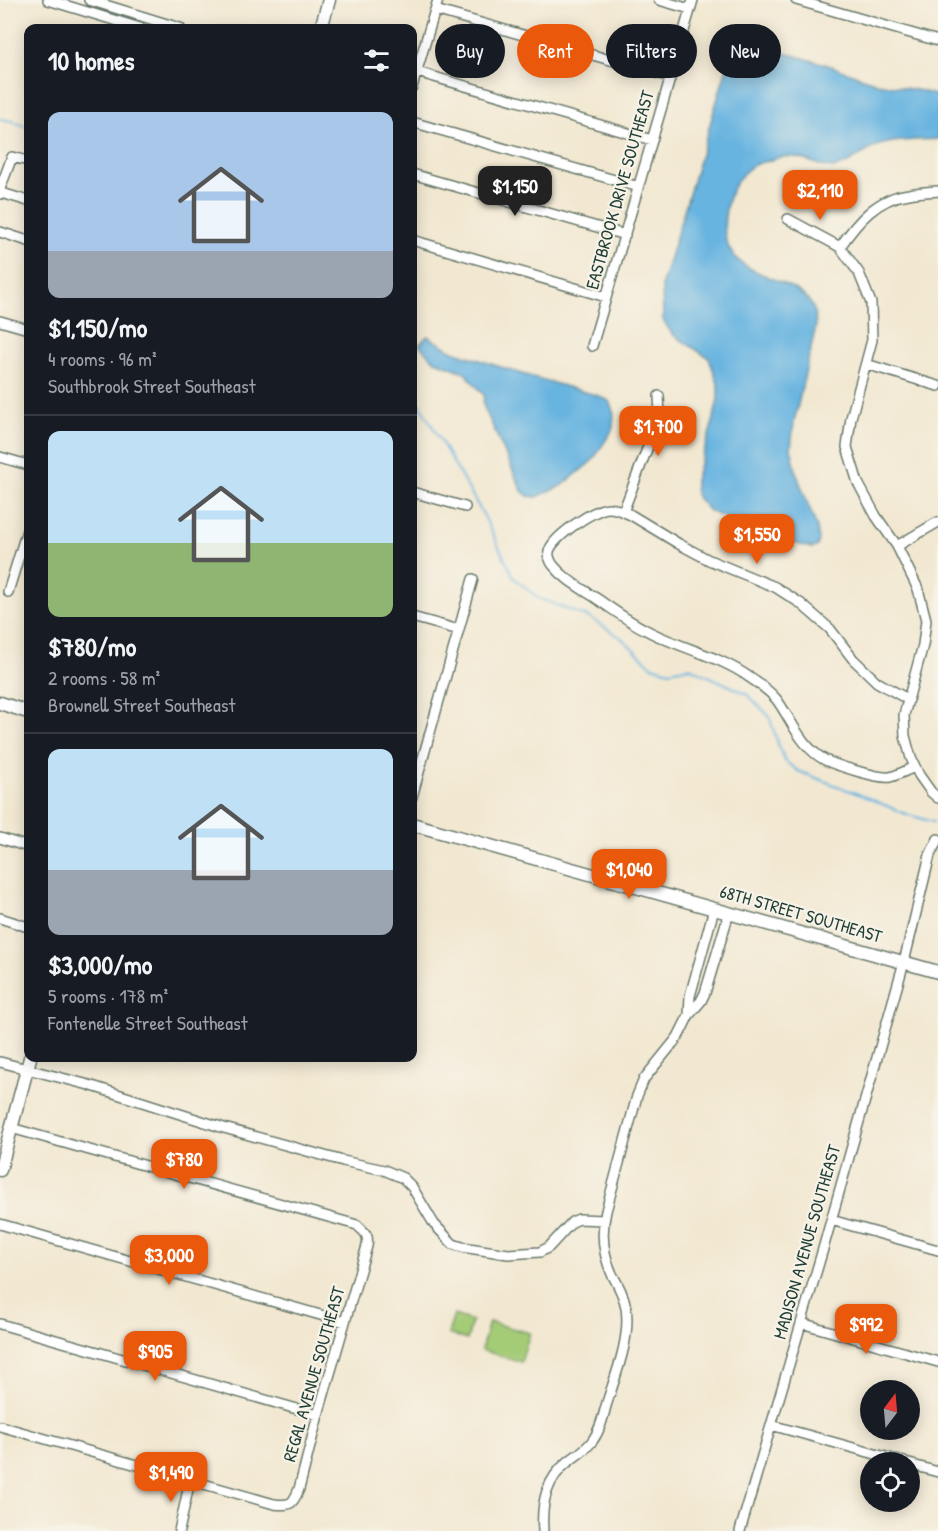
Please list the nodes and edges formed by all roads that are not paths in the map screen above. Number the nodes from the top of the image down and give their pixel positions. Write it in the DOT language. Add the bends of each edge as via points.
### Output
graph roads {
  1 [pos="48,0"];
  2 [pos="89,0"];
  3 [pos="329,0"];
  4 [pos="659,0"];
  5 [pos="796,0"];
  6 [pos="692,4"];
  7 [pos="436,5"];
  8 [pos="127,24"];
  9 [pos="167,24"];
  10 [pos="322,24"];
  11 [pos="686,24"];
  12 [pos="938,41"];
  13 [pos="606,57"];
  14 [pos="417,72"];
  15 [pos="670,78"];
  16 [pos="417,123"];
  17 [pos="652,140"];
  18 [pos="24,160"];
  19 [pos="417,175"];
  20 [pos="639,187"];
  21 [pos="0,189"];
  22 [pos="938,191"];
  23 [pos="0,194"];
  24 [pos="24,200"];
  25 [pos="788,219"];
  26 [pos="0,232"];
  27 [pos="625,235"];
  28 [pos="24,240"];
  29 [pos="417,241"];
  30 [pos="840,247"];
  31 [pos="606,297"];
  32 [pos="0,321"];
  33 [pos="24,328"];
  34 [pos="592,346"];
  35 [pos="866,364"];
  36 [pos="938,386"];
  37 [pos="659,396"];
  38 [pos="0,457"];
  39 [pos="24,464"];
  40 [pos="417,493"];
  41 [pos="465,507"];
  42 [pos="623,512"];
  43 [pos="938,522"];
  44 [pos="24,539"];
  45 [pos="897,546"];
  46 [pos="473,579"];
  47 [pos="8,592"];
  48 [pos="417,618"];
  49 [pos="459,630"];
  50 [pos="909,700"];
  51 [pos="0,703"];
  52 [pos="24,711"];
  53 [pos="915,767"];
  54 [pos="417,778"];
  55 [pos="938,798"];
  56 [pos="417,825"];
  57 [pos="0,838"];
  58 [pos="938,838"];
  59 [pos="24,846"];
  60 [pos="714,909"];
  61 [pos="729,913"];
  62 [pos="0,918"];
  63 [pos="24,926"];
  64 [pos="904,962"];
  65 [pos="938,972"];
  66 [pos="689,1015"];
  67 [pos="0,1062"];
  68 [pos="29,1063"];
  69 [pos="11,1128"];
  70 [pos="0,1170"];
  71 [pos="604,1220"];
  72 [pos="831,1220"];
  73 [pos="0,1224"];
  74 [pos="938,1250"];
  75 [pos="345,1322"];
  76 [pos="801,1323"];
  77 [pos="0,1324"];
  78 [pos="938,1362"];
  79 [pos="318,1415"];
  80 [pos="771,1425"];
  81 [pos="0,1426"];
  82 [pos="868,1452"];
  83 [pos="920,1467"];
  84 [pos="938,1472"];
  85 [pos="189,1480"];
  86 [pos="179,1531"];
  87 [pos="543,1531"];
  88 [pos="741,1531"];
  1 -- 8 [label="street"];
  2 -- 9 [label="street"];
  3 -- 10 [label="main road"];
  4 -- 6 [label="street"];
  5 -- 12 [label="street"];
  6 -- 11 [label="street, EASTBROOK DRIVE SOUTHEAST"];
  7 -- 13 [label="street"];
  7 -- 14 [label="street"];
  14 -- 17 [label="street"];
  15 -- 17 [label="street, EASTBROOK DRIVE SOUTHEAST"];
  16 -- 20 [label="street"];
  17 -- 20 [label="street, EASTBROOK DRIVE SOUTHEAST"];
  18 -- 21 [label="street" via="12,157"];
  19 -- 27 [label="street"];
  20 -- 27 [label="street, EASTBROOK DRIVE SOUTHEAST"];
  22 -- 30 [label="street" via="907,194 878,205 855,225"];
  23 -- 24 [label="street"];
  25 -- 30 [label="street"];
  26 -- 28 [label="street"];
  27 -- 31 [label="street, EASTBROOK DRIVE SOUTHEAST"];
  29 -- 31 [label="street"];
  30 -- 35 [label="street" via="859,273 871,303 872,340"];
  31 -- 34 [label="street, EASTBROOK DRIVE SOUTHEAST"];
  32 -- 33 [label="street"];
  35 -- 36 [label="street"];
  35 -- 45 [label="street" via="850,418 847,447 858,483"];
  37 -- 42 [label="street" via="660,415"];
  38 -- 39 [label="street"];
  40 -- 41 [label="street"];
  42 -- 50 [label="street" via="709,560 775,587 800,603 830,629 853,659 878,682"];
  42 -- 53 [label="street" via="607,508 597,511 562,534 549,552 552,564 566,579 646,630 748,676 776,699 793,728 824,759 888,777"];
  43 -- 45 [label="street"];
  44 -- 47 [label="street"];
  45 -- 50 [label="street" via="918,589 926,620"];
  46 -- 49 [label="street"];
  48 -- 49 [label="street"];
  49 -- 54 [label="street"];
  50 -- 53 [label="street" via="904,715 905,736"];
  51 -- 52 [label="main road"];
  53 -- 55 [label="street"];
  56 -- 60 [label="main road, 68TH STREET SOUTHEAST"];
  57 -- 59 [label="street"];
  58 -- 64 [label="street, MADISON AVENUE SOUTHEAST" via="930,855"];
  60 -- 61 [label="main road, 68TH STREET SOUTHEAST"];
  60 -- 66 [label="street" via="690,996"];
  61 -- 64 [label="main road, 68TH STREET SOUTHEAST"];
  61 -- 66 [label="street" via="705,993"];
  62 -- 63 [label="street"];
  64 -- 65 [label="main road, 68TH STREET SOUTHEAST"];
  64 -- 72 [label="street, MADISON AVENUE SOUTHEAST"];
  66 -- 71 [label="street" via="641,1085"];
  67 -- 68 [label="street"];
  68 -- 69 [label="main road"];
  68 -- 71 [label="street" via="224,1128 403,1178 434,1224 453,1244 462,1247 508,1254 540,1252 579,1218"];
  69 -- 70 [label="main road"];
  69 -- 75 [label="street, REGAL AVENUE SOUTHEAST" via="357,1225 367,1235 367,1246"];
  71 -- 87 [label="street" via="606,1257 625,1304 624,1343 596,1436 558,1472 547,1489"];
  72 -- 74 [label="street"];
  72 -- 76 [label="street, MADISON AVENUE SOUTHEAST"];
  73 -- 75 [label="street"];
  75 -- 79 [label="street, REGAL AVENUE SOUTHEAST"];
  76 -- 78 [label="street"];
  76 -- 80 [label="street, MADISON AVENUE SOUTHEAST"];
  77 -- 79 [label="street"];
  79 -- 85 [label="street, REGAL AVENUE SOUTHEAST" via="296,1498 291,1503 274,1504"];
  80 -- 82 [label="street"];
  80 -- 88 [label="street, MADISON AVENUE SOUTHEAST"];
  81 -- 85 [label="street"];
  83 -- 84 [label="street"];
  85 -- 86 [label="street"];
}
